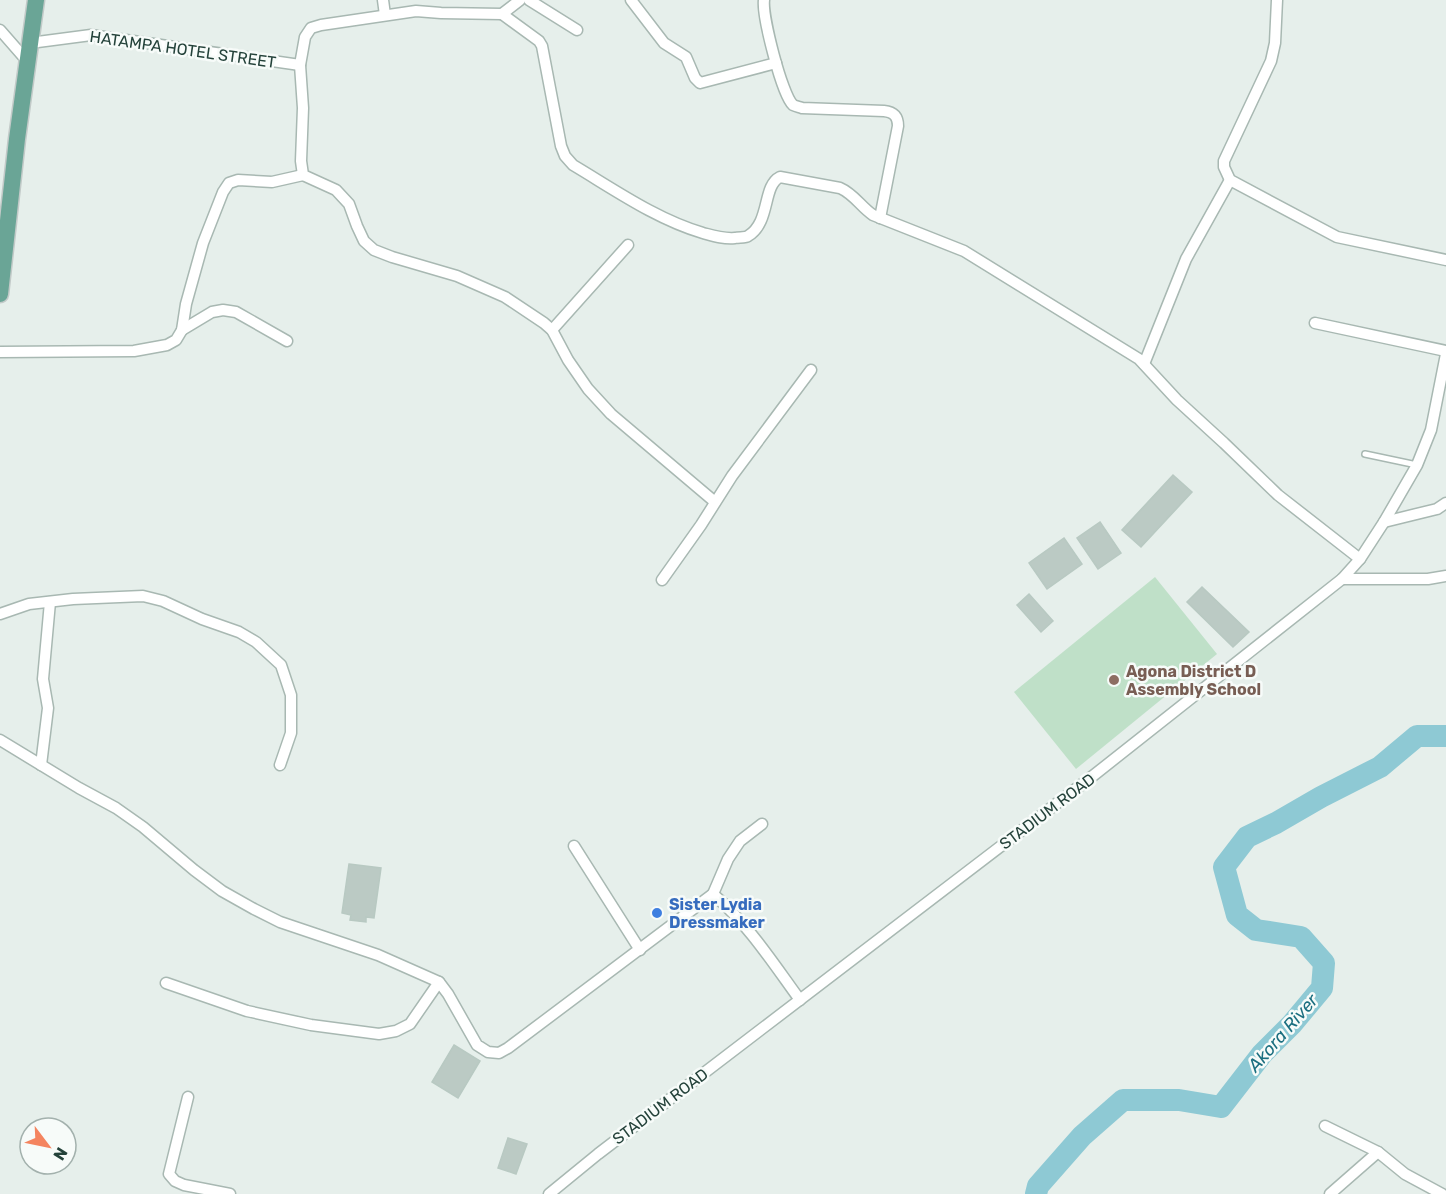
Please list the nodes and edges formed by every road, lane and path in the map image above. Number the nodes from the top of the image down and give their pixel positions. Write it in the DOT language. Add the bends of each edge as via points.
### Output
graph roads {
  1 [pos="36,0"];
  2 [pos="383,0"];
  3 [pos="520,0"];
  4 [pos="529,0"];
  5 [pos="631,0"];
  6 [pos="764,0"];
  7 [pos="1277,0"];
  8 [pos="417,6"];
  9 [pos="502,14"];
  10 [pos="386,15"];
  11 [pos="0,30"];
  12 [pos="577,30"];
  13 [pos="30,43"];
  14 [pos="28,62"];
  15 [pos="776,63"];
  16 [pos="300,65"];
  17 [pos="303,175"];
  18 [pos="1230,180"];
  19 [pos="880,218"];
  20 [pos="628,245"];
  21 [pos="1446,260"];
  22 [pos="1,276"];
  23 [pos="0,294"];
  24 [pos="1315,323"];
  25 [pos="183,330"];
  26 [pos="552,330"];
  27 [pos="287,341"];
  28 [pos="0,352"];
  29 [pos="1446,353"];
  30 [pos="1144,364"];
  31 [pos="811,370"];
  32 [pos="1365,453"];
  33 [pos="1417,465"];
  34 [pos="715,502"];
  35 [pos="1446,503"];
  36 [pos="1384,522"];
  37 [pos="1360,560"];
  38 [pos="1446,576"];
  39 [pos="1342,579"];
  40 [pos="662,580"];
  41 [pos="50,602"];
  42 [pos="0,614"];
  43 [pos="0,741"];
  44 [pos="41,765"];
  45 [pos="280,765"];
  46 [pos="762,824"];
  47 [pos="574,846"];
  48 [pos="712,894"];
  49 [pos="640,950"];
  50 [pos="439,982"];
  51 [pos="166,983"];
  52 [pos="800,1000"];
  53 [pos="188,1097"];
  54 [pos="1325,1126"];
  55 [pos="1378,1152"];
  56 [pos="230,1194"];
  57 [pos="549,1194"];
  58 [pos="1330,1194"];
  59 [pos="1442,1194"];
  1 -- 13 [label="main road"];
  2 -- 10 [label="street"];
  3 -- 9 [label="street"];
  4 -- 12 [label="street"];
  5 -- 15 [label="street" via="664,43 686,57 700,83"];
  6 -- 15 [label="street"];
  7 -- 18 [label="street" via="1271,61 1224,161"];
  8 -- 9 [label="street" via="441,13"];
  8 -- 10 [label="street"];
  9 -- 19 [label="street" via="540,41 565,156 573,165 651,212 724,239 747,237 760,224 771,186 780,177 840,188"];
  10 -- 16 [label="street" via="311,28 305,37"];
  11 -- 14 [label="street"];
  13 -- 14 [label="main road"];
  13 -- 16 [label="street, HATAMPA HOTEL STREET" via="91,35"];
  14 -- 22 [label="main road"];
  15 -- 19 [label="street" via="788,98 798,107 890,111 895,115 898,126"];
  16 -- 17 [label="street"];
  17 -- 25 [label="street" via="272,182 229,183 203,243"];
  17 -- 26 [label="street" via="336,190 349,204 364,241 374,250 457,276 505,297"];
  18 -- 21 [label="street" via="1337,237"];
  18 -- 30 [label="street" via="1186,259"];
  19 -- 30 [label="street" via="964,251"];
  20 -- 26 [label="street"];
  22 -- 23 [label="main road"];
  24 -- 29 [label="street"];
  25 -- 27 [label="street" via="212,312 223,310 236,312"];
  25 -- 28 [label="street" via="167,345 134,351"];
  26 -- 34 [label="street" via="568,360 611,414"];
  29 -- 33 [label="street, STADIUM ROAD" via="1431,430"];
  30 -- 37 [label="street" via="1278,495"];
  31 -- 34 [label="street"];
  32 -- 33 [label="lane"];
  33 -- 36 [label="street, STADIUM ROAD"];
  34 -- 40 [label="street"];
  35 -- 36 [label="street"];
  36 -- 37 [label="street, STADIUM ROAD"];
  37 -- 39 [label="street, STADIUM ROAD"];
  38 -- 39 [label="street"];
  39 -- 52 [label="street, STADIUM ROAD"];
  41 -- 42 [label="street"];
  41 -- 44 [label="street" via="43,679 48,708"];
  41 -- 45 [label="street" via="143,596 256,642 281,664 291,695 291,733"];
  43 -- 44 [label="street"];
  44 -- 50 [label="street" via="143,826 222,891 254,909"];
  46 -- 48 [label="street" via="740,841"];
  47 -- 49 [label="street"];
  48 -- 49 [label="street"];
  48 -- 52 [label="street" via="753,936"];
  49 -- 50 [label="street" via="499,1053 477,1045"];
  50 -- 51 [label="street" via="410,1024 379,1034 247,1011"];
  52 -- 57 [label="street, STADIUM ROAD"];
  53 -- 56 [label="street" via="169,1174 184,1185"];
  54 -- 55 [label="street"];
  55 -- 58 [label="street"];
  55 -- 59 [label="street" via="1405,1174"];
}
